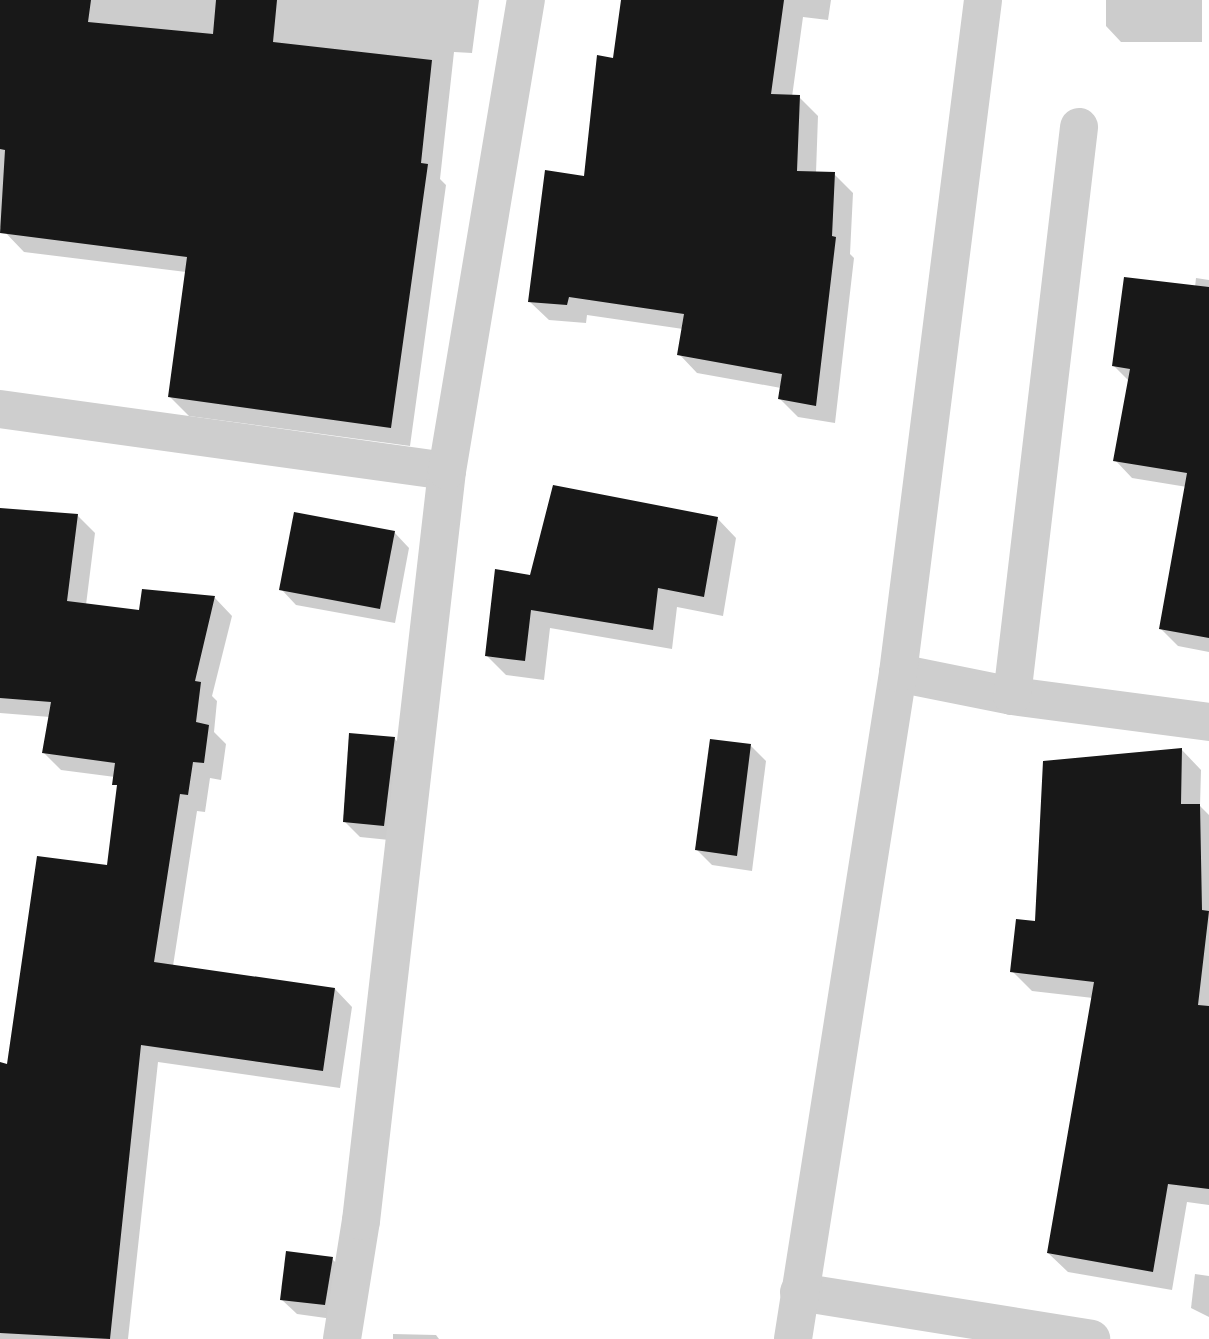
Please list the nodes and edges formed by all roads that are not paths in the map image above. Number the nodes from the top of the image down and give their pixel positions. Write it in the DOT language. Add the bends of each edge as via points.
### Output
graph roads {
  1 [pos="526,0"];
  2 [pos="983,0"];
  3 [pos="1079,127"];
  4 [pos="0,409"];
  5 [pos="447,471"];
  6 [pos="898,673"];
  7 [pos="1012,696"];
  8 [pos="1209,722"];
  9 [pos="799,1292"];
  10 [pos="342,1339"];
  11 [pos="793,1339"];
  12 [pos="1091,1339"];
  1 -- 5 [label="street"];
  2 -- 6 [label="street"];
  3 -- 7 [label="street"];
  4 -- 5 [label="street"];
  5 -- 10 [label="street" via="361,1221"];
  6 -- 7 [label="street"];
  6 -- 9 [label="street"];
  7 -- 8 [label="street"];
  9 -- 11 [label="street"];
  9 -- 12 [label="street"];
}
